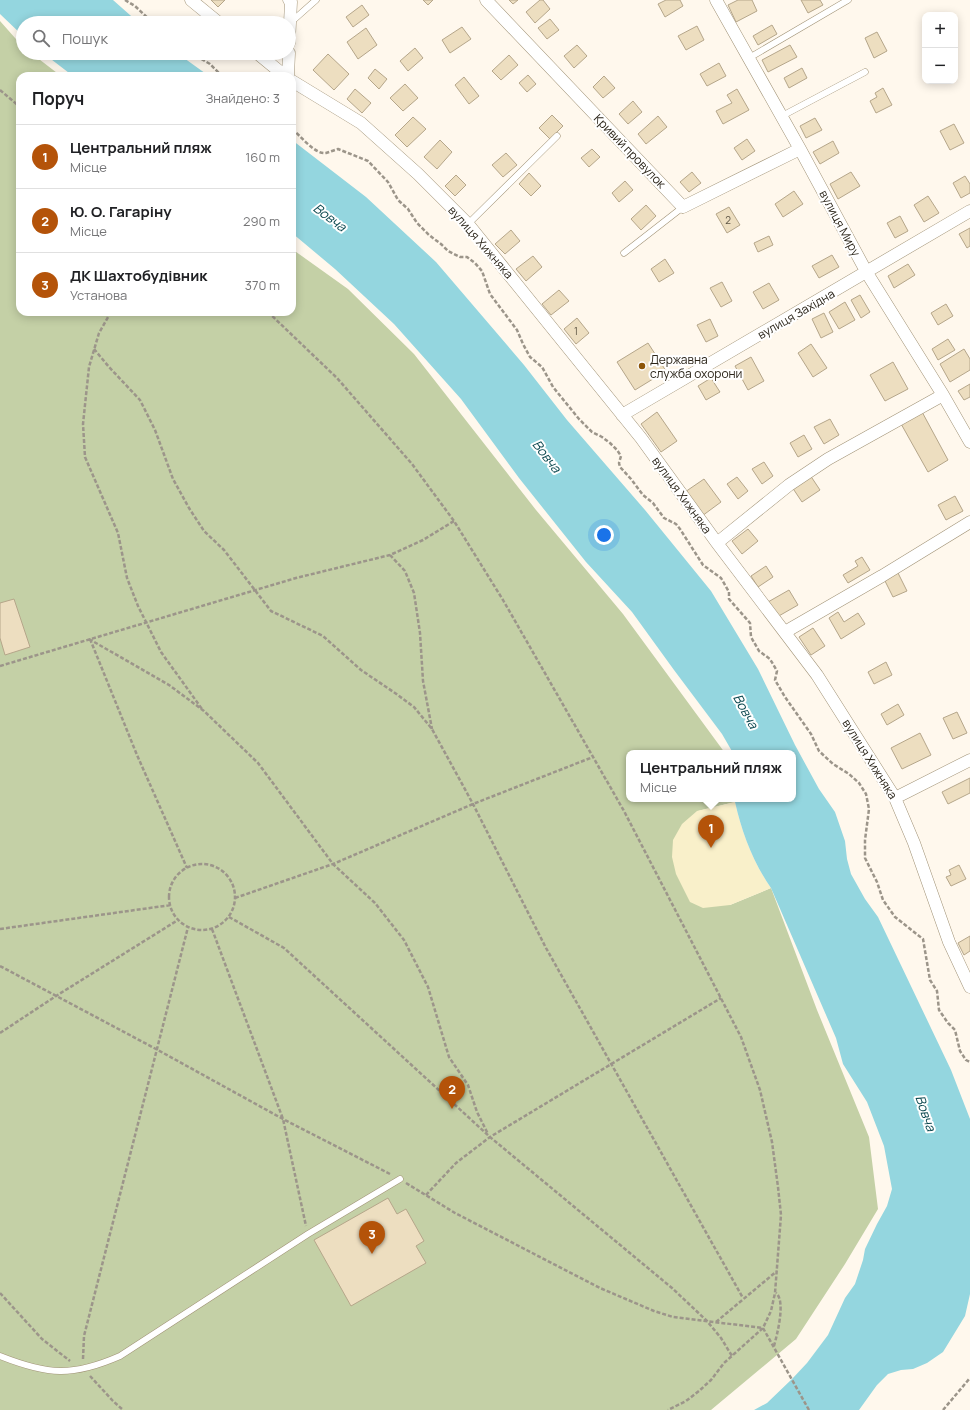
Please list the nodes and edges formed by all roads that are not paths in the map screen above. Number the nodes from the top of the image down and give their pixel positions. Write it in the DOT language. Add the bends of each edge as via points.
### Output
graph roads {
  1 [pos="191,0"];
  2 [pos="289,0"];
  3 [pos="316,0"];
  4 [pos="486,0"];
  5 [pos="716,0"];
  6 [pos="848,0"];
  7 [pos="211,16"];
  8 [pos="290,16"];
  9 [pos="296,18"];
  10 [pos="749,58"];
  11 [pos="265,60"];
  12 [pos="289,60"];
  13 [pos="280,72"];
  14 [pos="288,72"];
  15 [pos="866,72"];
  16 [pos="296,83"];
  17 [pos="782,116"];
  18 [pos="558,136"];
  19 [pos="800,149"];
  20 [pos="683,208"];
  21 [pos="970,211"];
  22 [pos="468,224"];
  23 [pos="624,254"];
  24 [pos="867,272"];
  25 [pos="943,395"];
  26 [pos="622,415"];
  27 [pos="970,442"];
  28 [pos="970,522"];
  29 [pos="717,543"];
  30 [pos="785,632"];
  31 [pos="970,760"];
  32 [pos="895,798"];
  33 [pos="970,987"];
  34 [pos="400,1179"];
  35 [pos="0,1356"];
  1 -- 7 [label="street"];
  2 -- 8 [label="street"];
  3 -- 9 [label="lane"];
  4 -- 20 [label="street, Кривий провулок"];
  5 -- 10 [label="street, вулиця Миру"];
  6 -- 10 [label="lane"];
  10 -- 17 [label="street, вулиця Миру"];
  11 -- 13 [label="street"];
  12 -- 14 [label="street"];
  15 -- 17 [label="lane"];
  16 -- 22 [label="street, вулиця Хижняка" via="361,124 418,174"];
  17 -- 19 [label="street, вулиця Миру"];
  18 -- 22 [label="lane"];
  19 -- 20 [label="street"];
  19 -- 24 [label="street, вулиця Миру"];
  20 -- 23 [label="lane"];
  21 -- 24 [label="street, вулиця Західна"];
  22 -- 26 [label="street, вулиця Хижняка"];
  24 -- 25 [label="street, вулиця Миру"];
  24 -- 26 [label="street, вулиця Західна"];
  25 -- 27 [label="street, вулиця Миру"];
  25 -- 29 [label="street" via="828,459 790,485"];
  26 -- 29 [label="street, вулиця Хижняка"];
  28 -- 30 [label="street"];
  29 -- 30 [label="street, вулиця Хижняка"];
  30 -- 32 [label="street, вулиця Хижняка" via="817,675"];
  31 -- 32 [label="street"];
  32 -- 33 [label="street, вулиця Хижняка" via="949,942"];
  34 -- 35 [label="lane" via="308,1234 120,1356 98,1366 50,1371 33,1368"];
}
